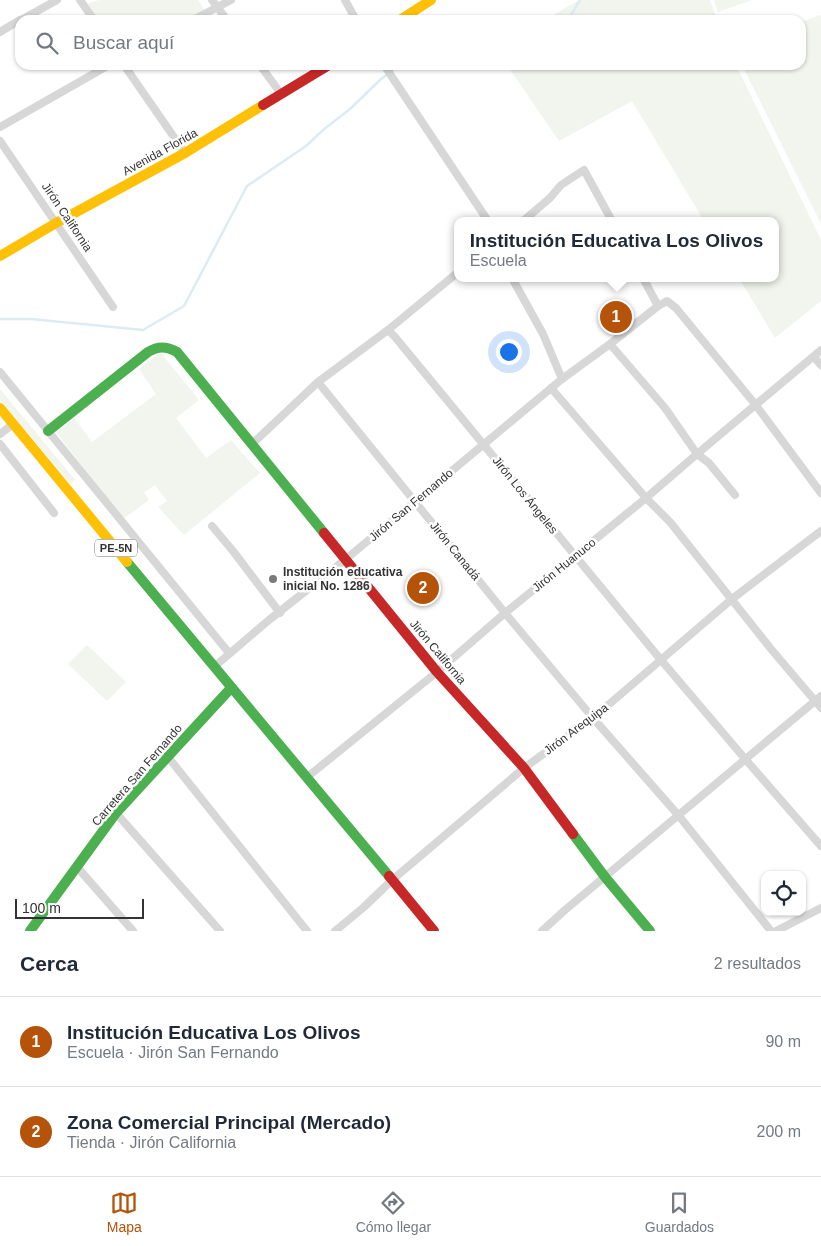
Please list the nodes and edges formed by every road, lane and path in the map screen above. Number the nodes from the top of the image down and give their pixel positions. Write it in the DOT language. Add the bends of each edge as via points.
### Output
graph roads {
  1 [pos="57,0"];
  2 [pos="80,0"];
  3 [pos="212,0"];
  4 [pos="231,0"];
  5 [pos="345,0"];
  6 [pos="431,0"];
  7 [pos="218,7"];
  8 [pos="29,15"];
  9 [pos="90,15"];
  10 [pos="203,15"];
  11 [pos="224,15"];
  12 [pos="353,15"];
  13 [pos="408,15"];
  14 [pos="15,23"];
  15 [pos="0,32"];
  16 [pos="100,70"];
  17 [pos="127,70"];
  18 [pos="264,70"];
  19 [pos="321,70"];
  20 [pos="387,70"];
  21 [pos="281,94"];
  22 [pos="0,127"];
  23 [pos="0,141"];
  24 [pos="185,153"];
  25 [pos="485,217"];
  26 [pos="528,217"];
  27 [pos="610,217"];
  28 [pos="56,223"];
  29 [pos="1,253"];
  30 [pos="454,275"];
  31 [pos="514,282"];
  32 [pos="645,282"];
  33 [pos="113,306"];
  34 [pos="658,306"];
  35 [pos="388,330"];
  36 [pos="610,344"];
  37 [pos="821,350"];
  38 [pos="814,357"];
  39 [pos="821,365"];
  40 [pos="0,372"];
  41 [pos="562,379"];
  42 [pos="318,382"];
  43 [pos="552,388"];
  44 [pos="756,404"];
  45 [pos="0,408"];
  46 [pos="13,424"];
  47 [pos="48,431"];
  48 [pos="0,434"];
  49 [pos="0,444"];
  50 [pos="252,444"];
  51 [pos="484,444"];
  52 [pos="697,454"];
  53 [pos="821,493"];
  54 [pos="734,495"];
  55 [pos="646,498"];
  56 [pos="414,502"];
  57 [pos="54,513"];
  58 [pos="212,526"];
  59 [pos="821,531"];
  60 [pos="575,556"];
  61 [pos="346,560"];
  62 [pos="732,599"];
  63 [pos="280,613"];
  64 [pos="505,613"];
  65 [pos="230,653"];
  66 [pos="661,660"];
  67 [pos="214,668"];
  68 [pos="437,672"];
  69 [pos="231,688"];
  70 [pos="818,699"];
  71 [pos="821,708"];
  72 [pos="593,718"];
  73 [pos="168,757"];
  74 [pos="746,760"];
  75 [pos="524,768"];
  76 [pos="306,778"];
  77 [pos="116,813"];
  78 [pos="679,816"];
  79 [pos="821,846"];
  80 [pos="77,867"];
  81 [pos="605,877"];
  82 [pos="391,881"];
  83 [pos="821,908"];
  84 [pos="30,931"];
  85 [pos="133,931"];
  86 [pos="220,931"];
  87 [pos="308,931"];
  88 [pos="335,931"];
  89 [pos="434,931"];
  90 [pos="542,931"];
  91 [pos="650,931"];
  92 [pos="771,931"];
  93 [pos="776,931"];
  1 -- 8 [label="street"];
  2 -- 9 [label="street"];
  3 -- 7 [label="street"];
  4 -- 7 [label="street"];
  5 -- 12 [label="street"];
  6 -- 13 [label="main road"];
  7 -- 10 [label="street"];
  7 -- 11 [label="street"];
  14 -- 15 [label="street"];
  16 -- 22 [label="street"];
  17 -- 24 [label="street"];
  18 -- 21 [label="street"];
  19 -- 21 [label="main road, Avenida Florida"];
  20 -- 25 [label="street"];
  21 -- 24 [label="main road, Avenida Florida"];
  23 -- 28 [label="street, Jirón California"];
  24 -- 28 [label="main road, Avenida Florida"];
  26 -- 27 [label="street" via="561,185 584,170"];
  28 -- 29 [label="main road, Avenida Florida"];
  28 -- 33 [label="street, Jirón California"];
  30 -- 35 [label="street"];
  31 -- 41 [label="street" via="543,334"];
  32 -- 34 [label="street"];
  34 -- 36 [label="street, Jirón San Fernando"];
  34 -- 44 [label="street, Jirón San Fernando" via="667,301 676,308"];
  35 -- 42 [label="street"];
  35 -- 51 [label="street, Jirón Los Ángeles"];
  36 -- 41 [label="street, Jirón San Fernando"];
  36 -- 52 [label="street" via="665,408"];
  37 -- 38 [label="street, Jirón Huanuco"];
  38 -- 39 [label="street"];
  38 -- 44 [label="street, Jirón Huanuco"];
  40 -- 47 [label="street"];
  41 -- 43 [label="street, Jirón San Fernando"];
  42 -- 50 [label="street"];
  42 -- 56 [label="street, Jirón Canadá"];
  43 -- 51 [label="street, Jirón San Fernando"];
  43 -- 55 [label="street"];
  44 -- 52 [label="street, Jirón Huanuco"];
  44 -- 53 [label="street"];
  45 -- 46 [label="main road, PE-5N"];
  46 -- 48 [label="street"];
  46 -- 67 [label="main road, PE-5N"];
  47 -- 50 [label="main road, Jirón California" via="138,359 163,346 177,352"];
  47 -- 65 [label="street"];
  49 -- 57 [label="street"];
  50 -- 61 [label="main road, Jirón California"];
  51 -- 56 [label="street, Jirón San Fernando"];
  51 -- 60 [label="street, Jirón Los Ángeles"];
  52 -- 54 [label="street" via="710,463"];
  52 -- 55 [label="street, Jirón Huanuco"];
  55 -- 60 [label="street, Jirón Huanuco"];
  55 -- 62 [label="street" via="670,522"];
  56 -- 61 [label="street, Jirón San Fernando"];
  56 -- 64 [label="street, Jirón Canadá"];
  58 -- 63 [label="street"];
  59 -- 62 [label="street, Jirón Arequipa"];
  60 -- 64 [label="street, Jirón Huanuco"];
  60 -- 66 [label="street, Jirón Los Ángeles"];
  61 -- 63 [label="street, Jirón San Fernando"];
  61 -- 68 [label="main road, Jirón California"];
  62 -- 66 [label="street, Jirón Arequipa"];
  62 -- 70 [label="street" via="771,649"];
  63 -- 65 [label="street, Jirón San Fernando"];
  64 -- 68 [label="street, Jirón Huanuco"];
  64 -- 72 [label="street, Jirón Canadá"];
  65 -- 67 [label="street, Jirón San Fernando"];
  66 -- 72 [label="street, Jirón Arequipa"];
  66 -- 74 [label="street, Jirón Los Ángeles"];
  67 -- 69 [label="main road, PE-5N"];
  68 -- 75 [label="main road, Jirón California"];
  68 -- 76 [label="street, Jirón Huanuco"];
  69 -- 73 [label="main road, Carretera San Fernando"];
  69 -- 76 [label="main road, PE-5N"];
  70 -- 71 [label="street"];
  70 -- 74 [label="street"];
  72 -- 75 [label="street, Jirón Arequipa"];
  72 -- 78 [label="street, Jirón Canadá"];
  73 -- 77 [label="main road, Carretera San Fernando"];
  73 -- 87 [label="street"];
  74 -- 78 [label="street"];
  74 -- 79 [label="street"];
  75 -- 81 [label="main road, Jirón California"];
  75 -- 82 [label="street, Jirón Arequipa"];
  76 -- 82 [label="main road, PE-5N"];
  77 -- 80 [label="main road, Carretera San Fernando"];
  77 -- 86 [label="street"];
  78 -- 81 [label="street"];
  78 -- 92 [label="street"];
  80 -- 84 [label="main road, Carretera San Fernando"];
  80 -- 85 [label="street"];
  81 -- 90 [label="street"];
  81 -- 91 [label="main road, Jirón California"];
  82 -- 88 [label="street, Jirón Arequipa"];
  82 -- 89 [label="main road, PE-5N"];
  83 -- 93 [label="street"];
}
